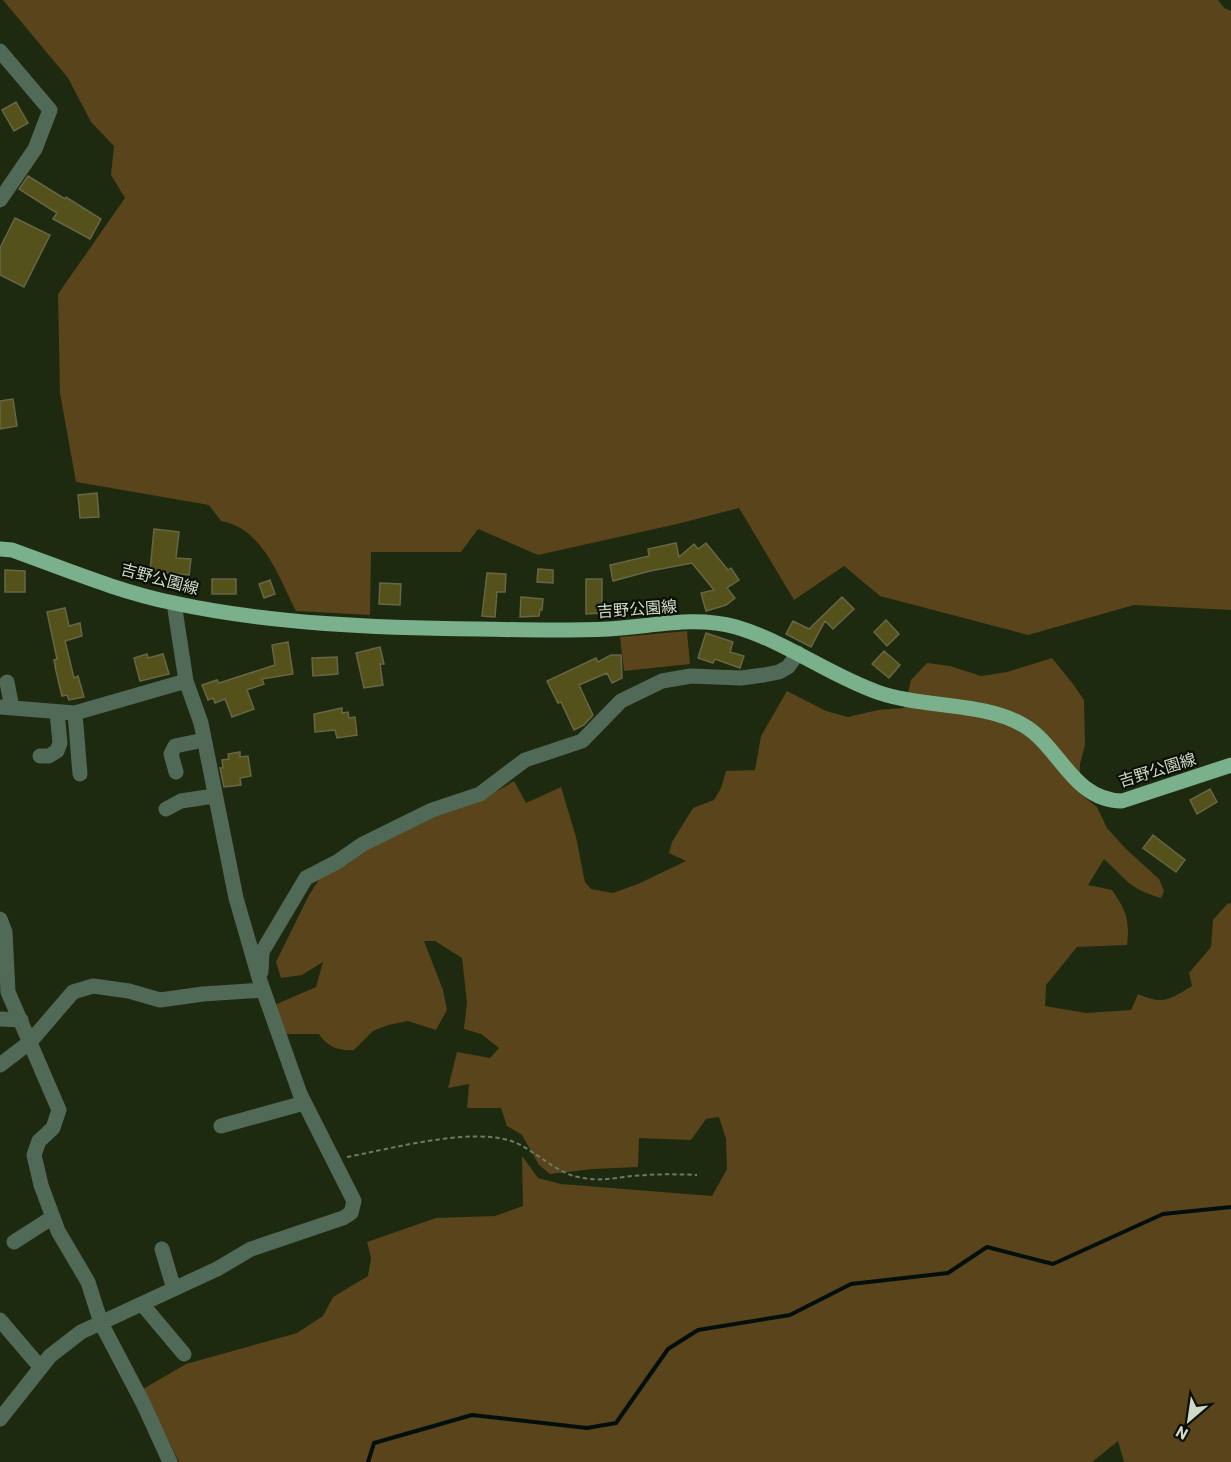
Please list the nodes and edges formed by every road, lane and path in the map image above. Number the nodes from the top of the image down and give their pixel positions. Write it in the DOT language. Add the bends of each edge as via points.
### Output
graph roads {
  1 [pos="0,51"];
  2 [pos="0,200"];
  3 [pos="0,549"];
  4 [pos="174,603"];
  5 [pos="798,653"];
  6 [pos="186,681"];
  7 [pos="7,682"];
  8 [pos="6,708"];
  9 [pos="57,712"];
  10 [pos="75,713"];
  11 [pos="204,740"];
  12 [pos="40,756"];
  13 [pos="1231,765"];
  14 [pos="176,772"];
  15 [pos="80,774"];
  16 [pos="214,796"];
  17 [pos="166,809"];
  18 [pos="0,919"];
  19 [pos="262,985"];
  20 [pos="0,1019"];
  21 [pos="21,1020"];
  22 [pos="30,1042"];
  23 [pos="0,1065"];
  24 [pos="304,1102"];
  25 [pos="221,1126"];
  26 [pos="332,1160"];
  27 [pos="697,1175"];
  28 [pos="52,1217"];
  29 [pos="14,1242"];
  30 [pos="162,1249"];
  31 [pos="174,1289"];
  32 [pos="142,1304"];
  33 [pos="0,1320"];
  34 [pos="101,1323"];
  35 [pos="184,1354"];
  36 [pos="41,1368"];
  37 [pos="0,1419"];
  38 [pos="170,1462"];
  1 -- 2 [label="street" via="50,110 35,149"];
  3 -- 4 [label="main road, 吉野公園線"];
  4 -- 5 [label="main road, 吉野公園線" via="260,617 477,629 608,629 698,621 743,630"];
  4 -- 6 [label="street"];
  5 -- 13 [label="main road, 吉野公園線" via="842,679 883,694 917,703 986,712 1023,725 1038,736 1080,785 1106,799 1122,801"];
  5 -- 19 [label="street" via="779,672 741,678 691,676 662,681 621,701 582,741 525,760 480,794 432,810 306,878 262,952"];
  6 -- 10 [label="street"];
  6 -- 11 [label="street"];
  7 -- 8 [label="street"];
  8 -- 9 [label="street"];
  9 -- 10 [label="street"];
  9 -- 12 [label="street" via="57,751"];
  10 -- 15 [label="street"];
  11 -- 14 [label="street" via="175,746 171,754"];
  11 -- 16 [label="street"];
  16 -- 17 [label="street" via="181,801"];
  16 -- 19 [label="street" via="236,898"];
  18 -- 21 [label="street" via="5,932 8,992"];
  19 -- 22 [label="street" via="160,1000 93,986 73,992"];
  19 -- 24 [label="street"];
  20 -- 21 [label="street"];
  21 -- 22 [label="street"];
  22 -- 23 [label="street"];
  22 -- 28 [label="street" via="58,1110 53,1128 39,1141 34,1155"];
  24 -- 25 [label="street"];
  24 -- 26 [label="street"];
  26 -- 27 [label="path" via="446,1138 484,1137 513,1142 575,1177 603,1181 667,1173"];
  26 -- 31 [label="street" via="354,1201 351,1213 251,1249"];
  28 -- 29 [label="street"];
  28 -- 34 [label="street" via="88,1282"];
  30 -- 31 [label="street"];
  31 -- 32 [label="street"];
  32 -- 34 [label="street"];
  32 -- 35 [label="street"];
  33 -- 36 [label="street"];
  34 -- 36 [label="street" via="81,1332"];
  34 -- 38 [label="street"];
  36 -- 37 [label="street"];
}
